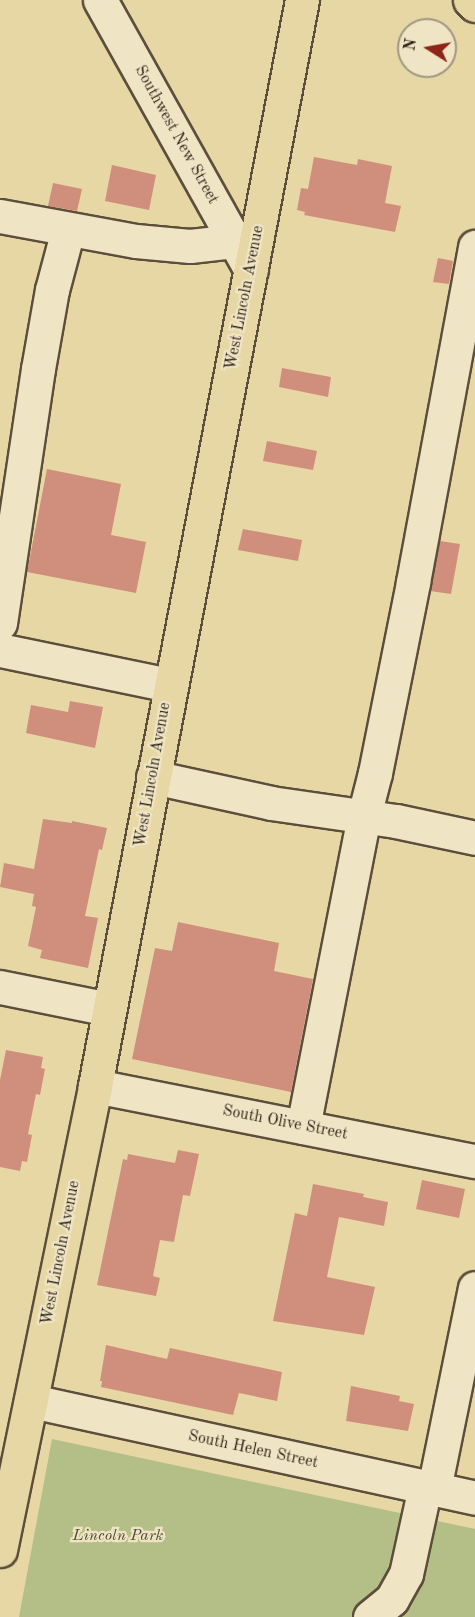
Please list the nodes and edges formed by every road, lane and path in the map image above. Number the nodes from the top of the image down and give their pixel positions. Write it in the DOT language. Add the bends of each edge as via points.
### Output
graph roads {
  1 [pos="100,0"];
  2 [pos="302,0"];
  3 [pos="470,0"];
  4 [pos="475,5"];
  5 [pos="0,216"];
  6 [pos="68,230"];
  7 [pos="234,240"];
  8 [pos="475,247"];
  9 [pos="251,270"];
  10 [pos="0,623"];
  11 [pos="0,650"];
  12 [pos="170,685"];
  13 [pos="153,777"];
  14 [pos="364,816"];
  15 [pos="475,838"];
  16 [pos="0,987"];
  17 [pos="109,1009"];
  18 [pos="95,1086"];
  19 [pos="303,1127"];
  20 [pos="475,1161"];
  21 [pos="475,1288"];
  22 [pos="31,1401"];
  23 [pos="429,1488"];
  24 [pos="475,1498"];
  25 [pos="0,1550"];
  26 [pos="370,1617"];
  1 -- 7 [label="street, Southwest New Street"];
  2 -- 9 [label="main road, West Lincoln Avenue"];
  3 -- 4 [label="main road"];
  5 -- 6 [label="street"];
  6 -- 7 [label="street" via="190,246"];
  6 -- 10 [label="street" via="40,358"];
  7 -- 9 [label="street, Southwest New Street"];
  8 -- 14 [label="street" via="413,582"];
  9 -- 12 [label="main road, West Lincoln Avenue"];
  11 -- 12 [label="street"];
  12 -- 13 [label="main road, West Lincoln Avenue"];
  13 -- 14 [label="street" via="271,802"];
  13 -- 17 [label="main road, West Lincoln Avenue"];
  14 -- 15 [label="street"];
  14 -- 19 [label="street"];
  16 -- 17 [label="street"];
  17 -- 18 [label="main road, West Lincoln Avenue"];
  18 -- 19 [label="street, South Olive Street"];
  18 -- 22 [label="main road, West Lincoln Avenue"];
  19 -- 20 [label="street, South Olive Street"];
  21 -- 23 [label="street"];
  22 -- 23 [label="street, South Helen Street"];
  22 -- 25 [label="main road, West Lincoln Avenue"];
  23 -- 24 [label="street, South Helen Street"];
  23 -- 26 [label="street" via="406,1574 392,1599"];
}
